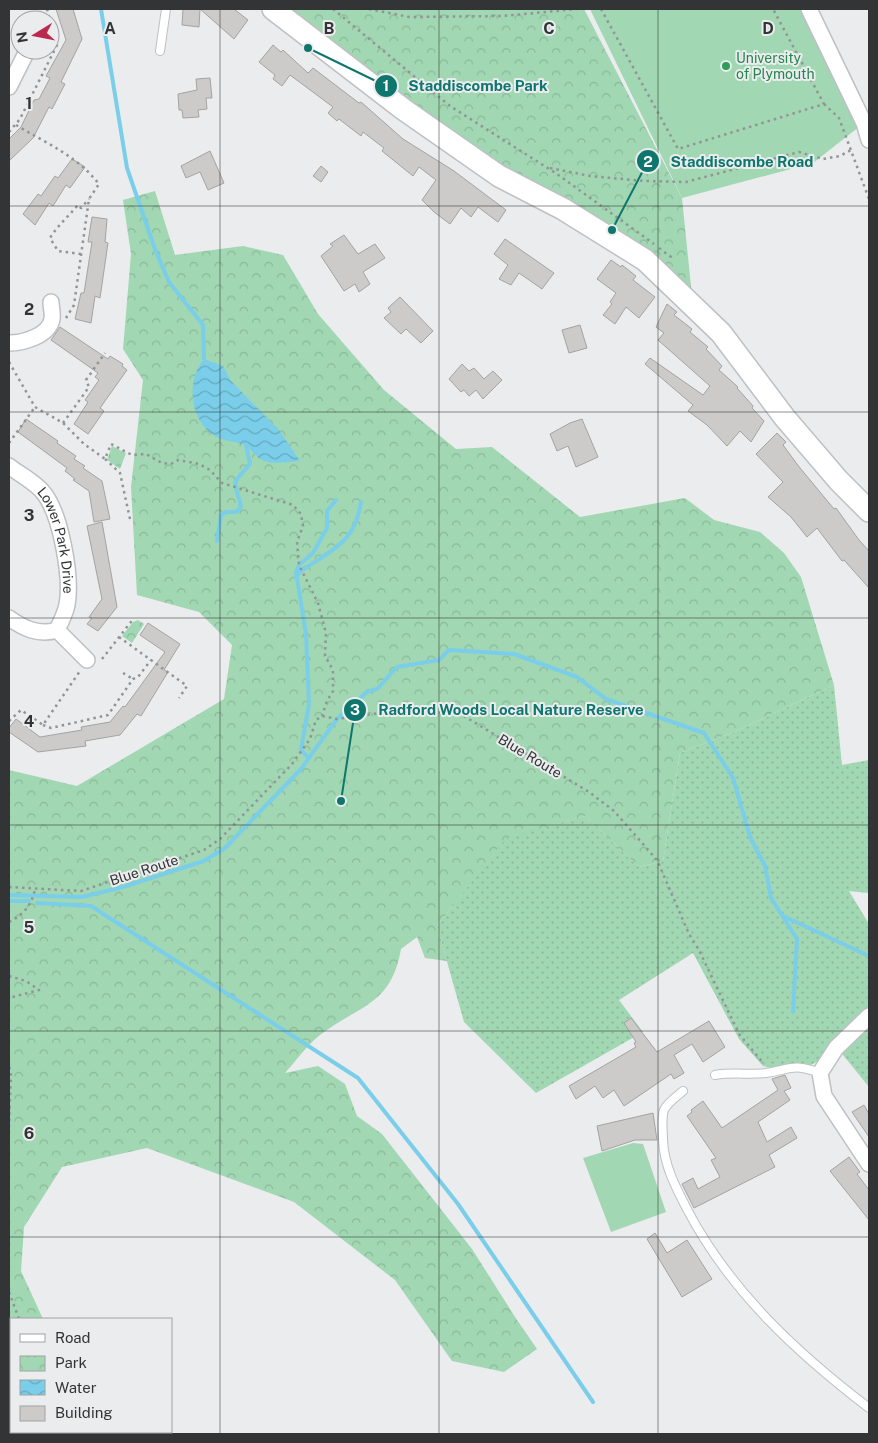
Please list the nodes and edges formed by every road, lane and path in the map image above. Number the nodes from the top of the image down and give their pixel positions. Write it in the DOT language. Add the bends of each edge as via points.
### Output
graph roads {
  1 [pos="166,9"];
  2 [pos="273,9"];
  3 [pos="333,9"];
  4 [pos="369,9"];
  5 [pos="577,9"];
  6 [pos="601,9"];
  7 [pos="773,9"];
  8 [pos="809,9"];
  9 [pos="160,51"];
  10 [pos="22,60"];
  11 [pos="49,60"];
  12 [pos="9,87"];
  13 [pos="824,104"];
  14 [pos="16,125"];
  15 [pos="9,132"];
  16 [pos="869,140"];
  17 [pos="851,150"];
  18 [pos="547,168"];
  19 [pos="89,199"];
  20 [pos="869,199"];
  21 [pos="82,254"];
  22 [pos="666,280"];
  23 [pos="51,302"];
  24 [pos="52,319"];
  25 [pos="9,344"];
  26 [pos="105,353"];
  27 [pos="9,362"];
  28 [pos="35,406"];
  29 [pos="63,423"];
  30 [pos="9,443"];
  31 [pos="105,459"];
  32 [pos="9,466"];
  33 [pos="869,510"];
  34 [pos="130,519"];
  35 [pos="9,618"];
  36 [pos="134,618"];
  37 [pos="56,630"];
  38 [pos="119,637"];
  39 [pos="91,658"];
  40 [pos="151,660"];
  41 [pos="123,673"];
  42 [pos="133,679"];
  43 [pos="179,698"];
  44 [pos="322,716"];
  45 [pos="9,721"];
  46 [pos="42,725"];
  47 [pos="9,887"];
  48 [pos="35,889"];
  49 [pos="9,922"];
  50 [pos="9,976"];
  51 [pos="9,998"];
  52 [pos="869,1016"];
  53 [pos="9,1067"];
  54 [pos="773,1071"];
  55 [pos="820,1073"];
  56 [pos="715,1074"];
  57 [pos="683,1091"];
  58 [pos="9,1128"];
  59 [pos="869,1164"];
  60 [pos="9,1292"];
  61 [pos="19,1318"];
  62 [pos="869,1408"];
  1 -- 9 [label="lane"];
  2 -- 22 [label="street" via="403,109 499,176 645,260"];
  3 -- 18 [label="path" via="450,106"];
  4 -- 5 [label="path" via="409,16 503,16"];
  6 -- 13 [label="path" via="678,149"];
  7 -- 13 [label="path"];
  8 -- 16 [label="street" via="864,123"];
  10 -- 12 [label="street"];
  11 -- 14 [label="path"];
  13 -- 17 [label="path" via="839,118"];
  14 -- 15 [label="path"];
  14 -- 19 [label="path" via="86,167 99,184"];
  17 -- 18 [label="path" via="823,159 800,152 686,182 590,176"];
  17 -- 20 [label="path"];
  18 -- 22 [label="path" via="671,257"];
  19 -- 21 [label="path"];
  19 -- 21 [label="path" via="59,224 50,238 58,251"];
  21 -- 24 [label="path" via="74,305 62,324"];
  22 -- 33 [label="street" via="721,333 785,418 839,481"];
  23 -- 24 [label="street"];
  24 -- 25 [label="street" via="36,337 21,344"];
  26 -- 29 [label="path" via="86,380 89,386"];
  27 -- 28 [label="path"];
  28 -- 29 [label="path"];
  28 -- 30 [label="path"];
  29 -- 31 [label="path"];
  31 -- 34 [label="path" via="120,473"];
  31 -- 44 [label="path" via="111,444 132,455 146,454 162,464 188,460 210,470 222,483 280,499 293,505 301,514 303,526 297,542 299,565 318,603 326,633 325,656 333,670 333,692"];
  32 -- 37 [label="street, Lower Park Drive" via="42,491 57,520 67,574 67,604"];
  35 -- 37 [label="street" via="32,630 49,633"];
  36 -- 38 [label="path"];
  37 -- 39 [label="street"];
  38 -- 39 [label="path"];
  38 -- 40 [label="path"];
  39 -- 46 [label="path" via="79,663 80,671"];
  40 -- 42 [label="path"];
  40 -- 43 [label="path" via="187,686"];
  41 -- 42 [label="path"];
  42 -- 46 [label="path" via="108,715 51,728"];
  44 -- 48 [label="path, Blue Route" via="316,720 310,739 292,764 220,838 204,850 81,891"];
  44 -- 54 [label="path, Blue Route" via="344,719 395,711 459,714 589,792 614,811 657,860 689,934 739,1034"];
  45 -- 46 [label="path" via="22,710"];
  47 -- 48 [label="path, Blue Route"];
  48 -- 49 [label="path" via="24,912"];
  50 -- 51 [label="path" via="26,981 39,990"];
  52 -- 55 [label="street" via="828,1057"];
  53 -- 58 [label="path"];
  54 -- 55 [label="lane" via="799,1067"];
  54 -- 56 [label="lane"];
  55 -- 59 [label="street" via="824,1096"];
  57 -- 62 [label="lane" via="665,1108 662,1121 664,1152 670,1174 704,1242 741,1291 784,1337"];
  60 -- 61 [label="path"];
}
